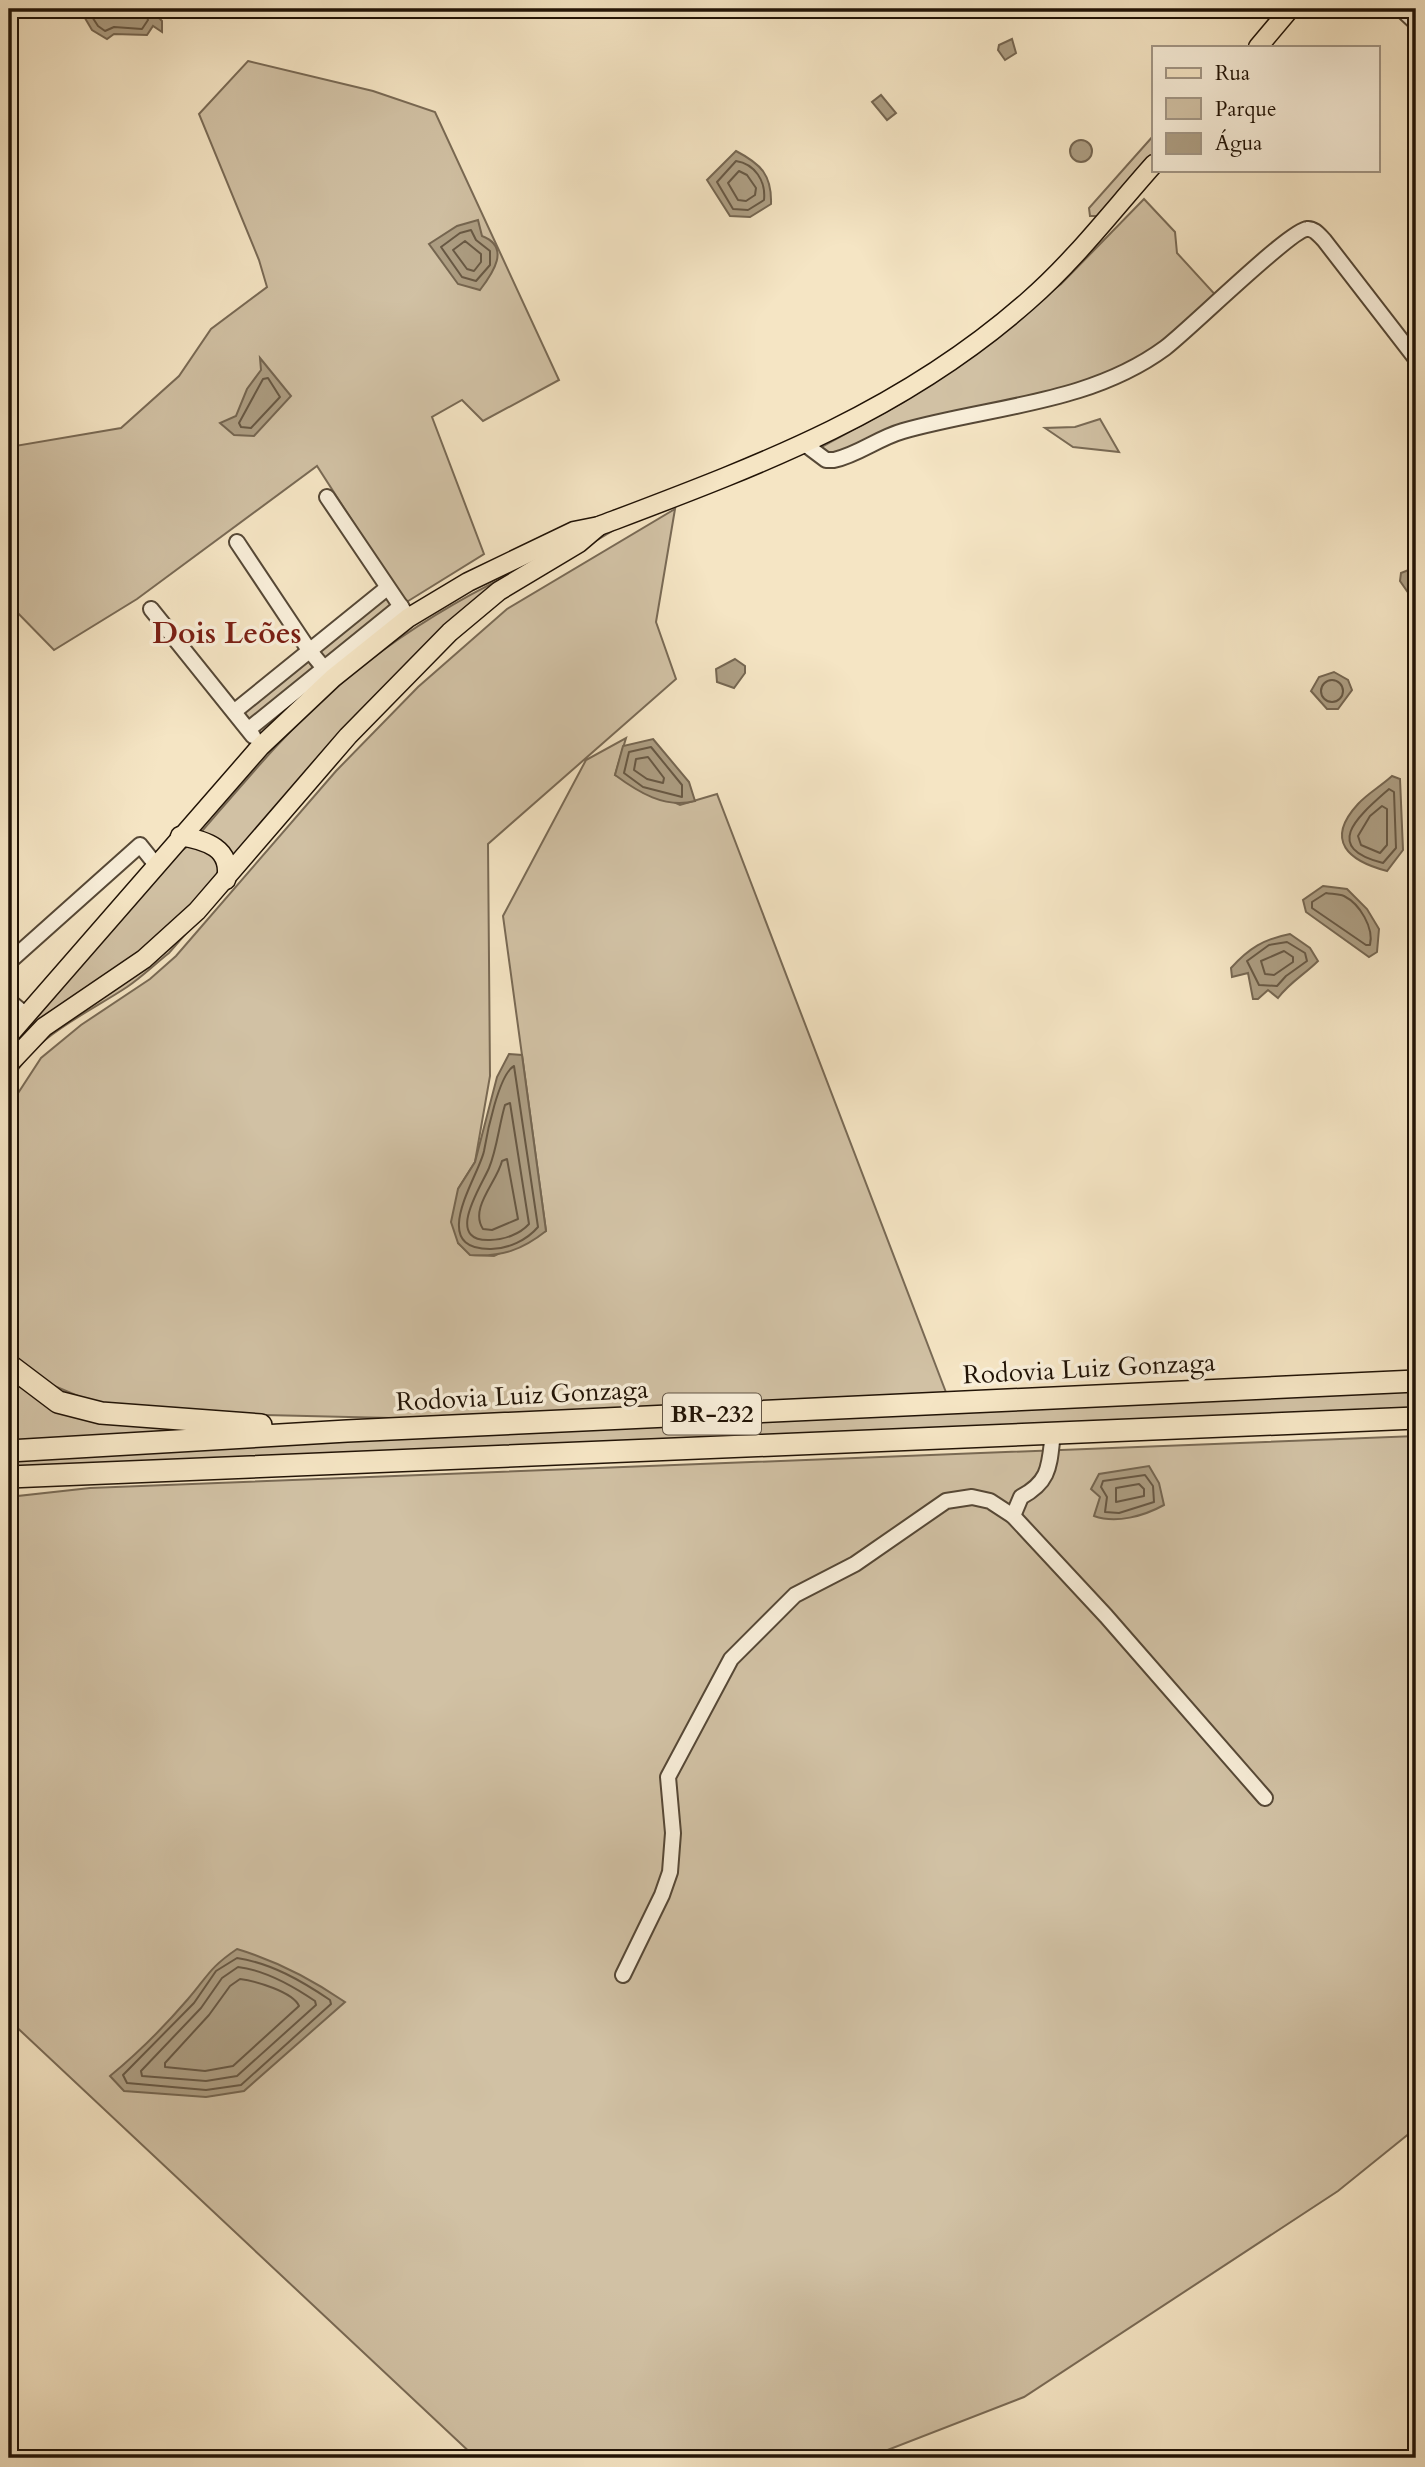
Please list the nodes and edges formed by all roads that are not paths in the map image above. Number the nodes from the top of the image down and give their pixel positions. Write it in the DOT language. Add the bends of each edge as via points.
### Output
graph roads {
  1 [pos="1290,9"];
  2 [pos="1401,9"];
  3 [pos="1416,23"];
  4 [pos="1259,46"];
  5 [pos="1152,166"];
  6 [pos="1416,359"];
  7 [pos="806,445"];
  8 [pos="327,497"];
  9 [pos="599,526"];
  10 [pos="237,542"];
  11 [pos="387,588"];
  12 [pos="151,609"];
  13 [pos="405,612"];
  14 [pos="309,650"];
  15 [pos="328,673"];
  16 [pos="235,711"];
  17 [pos="249,729"];
  18 [pos="260,747"];
  19 [pos="180,836"];
  20 [pos="156,865"];
  21 [pos="226,880"];
  22 [pos="9,962"];
  23 [pos="9,1001"];
  24 [pos="26,1015"];
  25 [pos="9,1035"];
  26 [pos="9,1065"];
  27 [pos="9,1365"];
  28 [pos="1416,1381"];
  29 [pos="1416,1418"];
  30 [pos="347,1431"];
  31 [pos="1053,1433"];
  32 [pos="9,1451"];
  33 [pos="9,1477"];
  34 [pos="1013,1516"];
  35 [pos="1265,1798"];
  36 [pos="623,1975"];
  1 -- 4 [label="main road"];
  2 -- 3 [label="street"];
  5 -- 7 [label="main road" via="1029,300 965,352 907,391"];
  6 -- 7 [label="street" via="1324,240 1305,229 1286,238 1233,291 1164,348 1115,378 1059,396 904,431 834,460 826,460"];
  7 -- 9 [label="main road"];
  8 -- 11 [label="street"];
  9 -- 13 [label="main road" via="574,531"];
  9 -- 21 [label="main road" via="499,591 411,669"];
  10 -- 14 [label="street"];
  11 -- 13 [label="street"];
  11 -- 14 [label="street"];
  12 -- 16 [label="street"];
  13 -- 15 [label="main road"];
  14 -- 15 [label="street"];
  14 -- 16 [label="street"];
  15 -- 17 [label="street"];
  15 -- 18 [label="main road"];
  16 -- 17 [label="street"];
  17 -- 18 [label="street"];
  18 -- 19 [label="main road"];
  19 -- 20 [label="main road"];
  19 -- 21 [label="main road" via="205,840 218,849 226,862"];
  20 -- 22 [label="street" via="140,845"];
  20 -- 24 [label="main road"];
  21 -- 26 [label="main road" via="165,942 44,1027"];
  23 -- 24 [label="street"];
  24 -- 25 [label="main road"];
  27 -- 30 [label="highway" via="58,1402 101,1413"];
  28 -- 30 [label="highway, Rodovia Luiz Gonzaga / BR-232"];
  29 -- 31 [label="highway, BR-232"];
  30 -- 32 [label="highway, Rodovia Luiz Gonzaga / BR-232"];
  31 -- 33 [label="highway, BR-232"];
  31 -- 34 [label="street" via="1049,1466 1040,1487 1021,1497"];
  34 -- 35 [label="street"];
  34 -- 36 [label="street" via="990,1501 972,1497 946,1501 855,1564 795,1595 736,1653 668,1777 673,1833 670,1872"];
}
